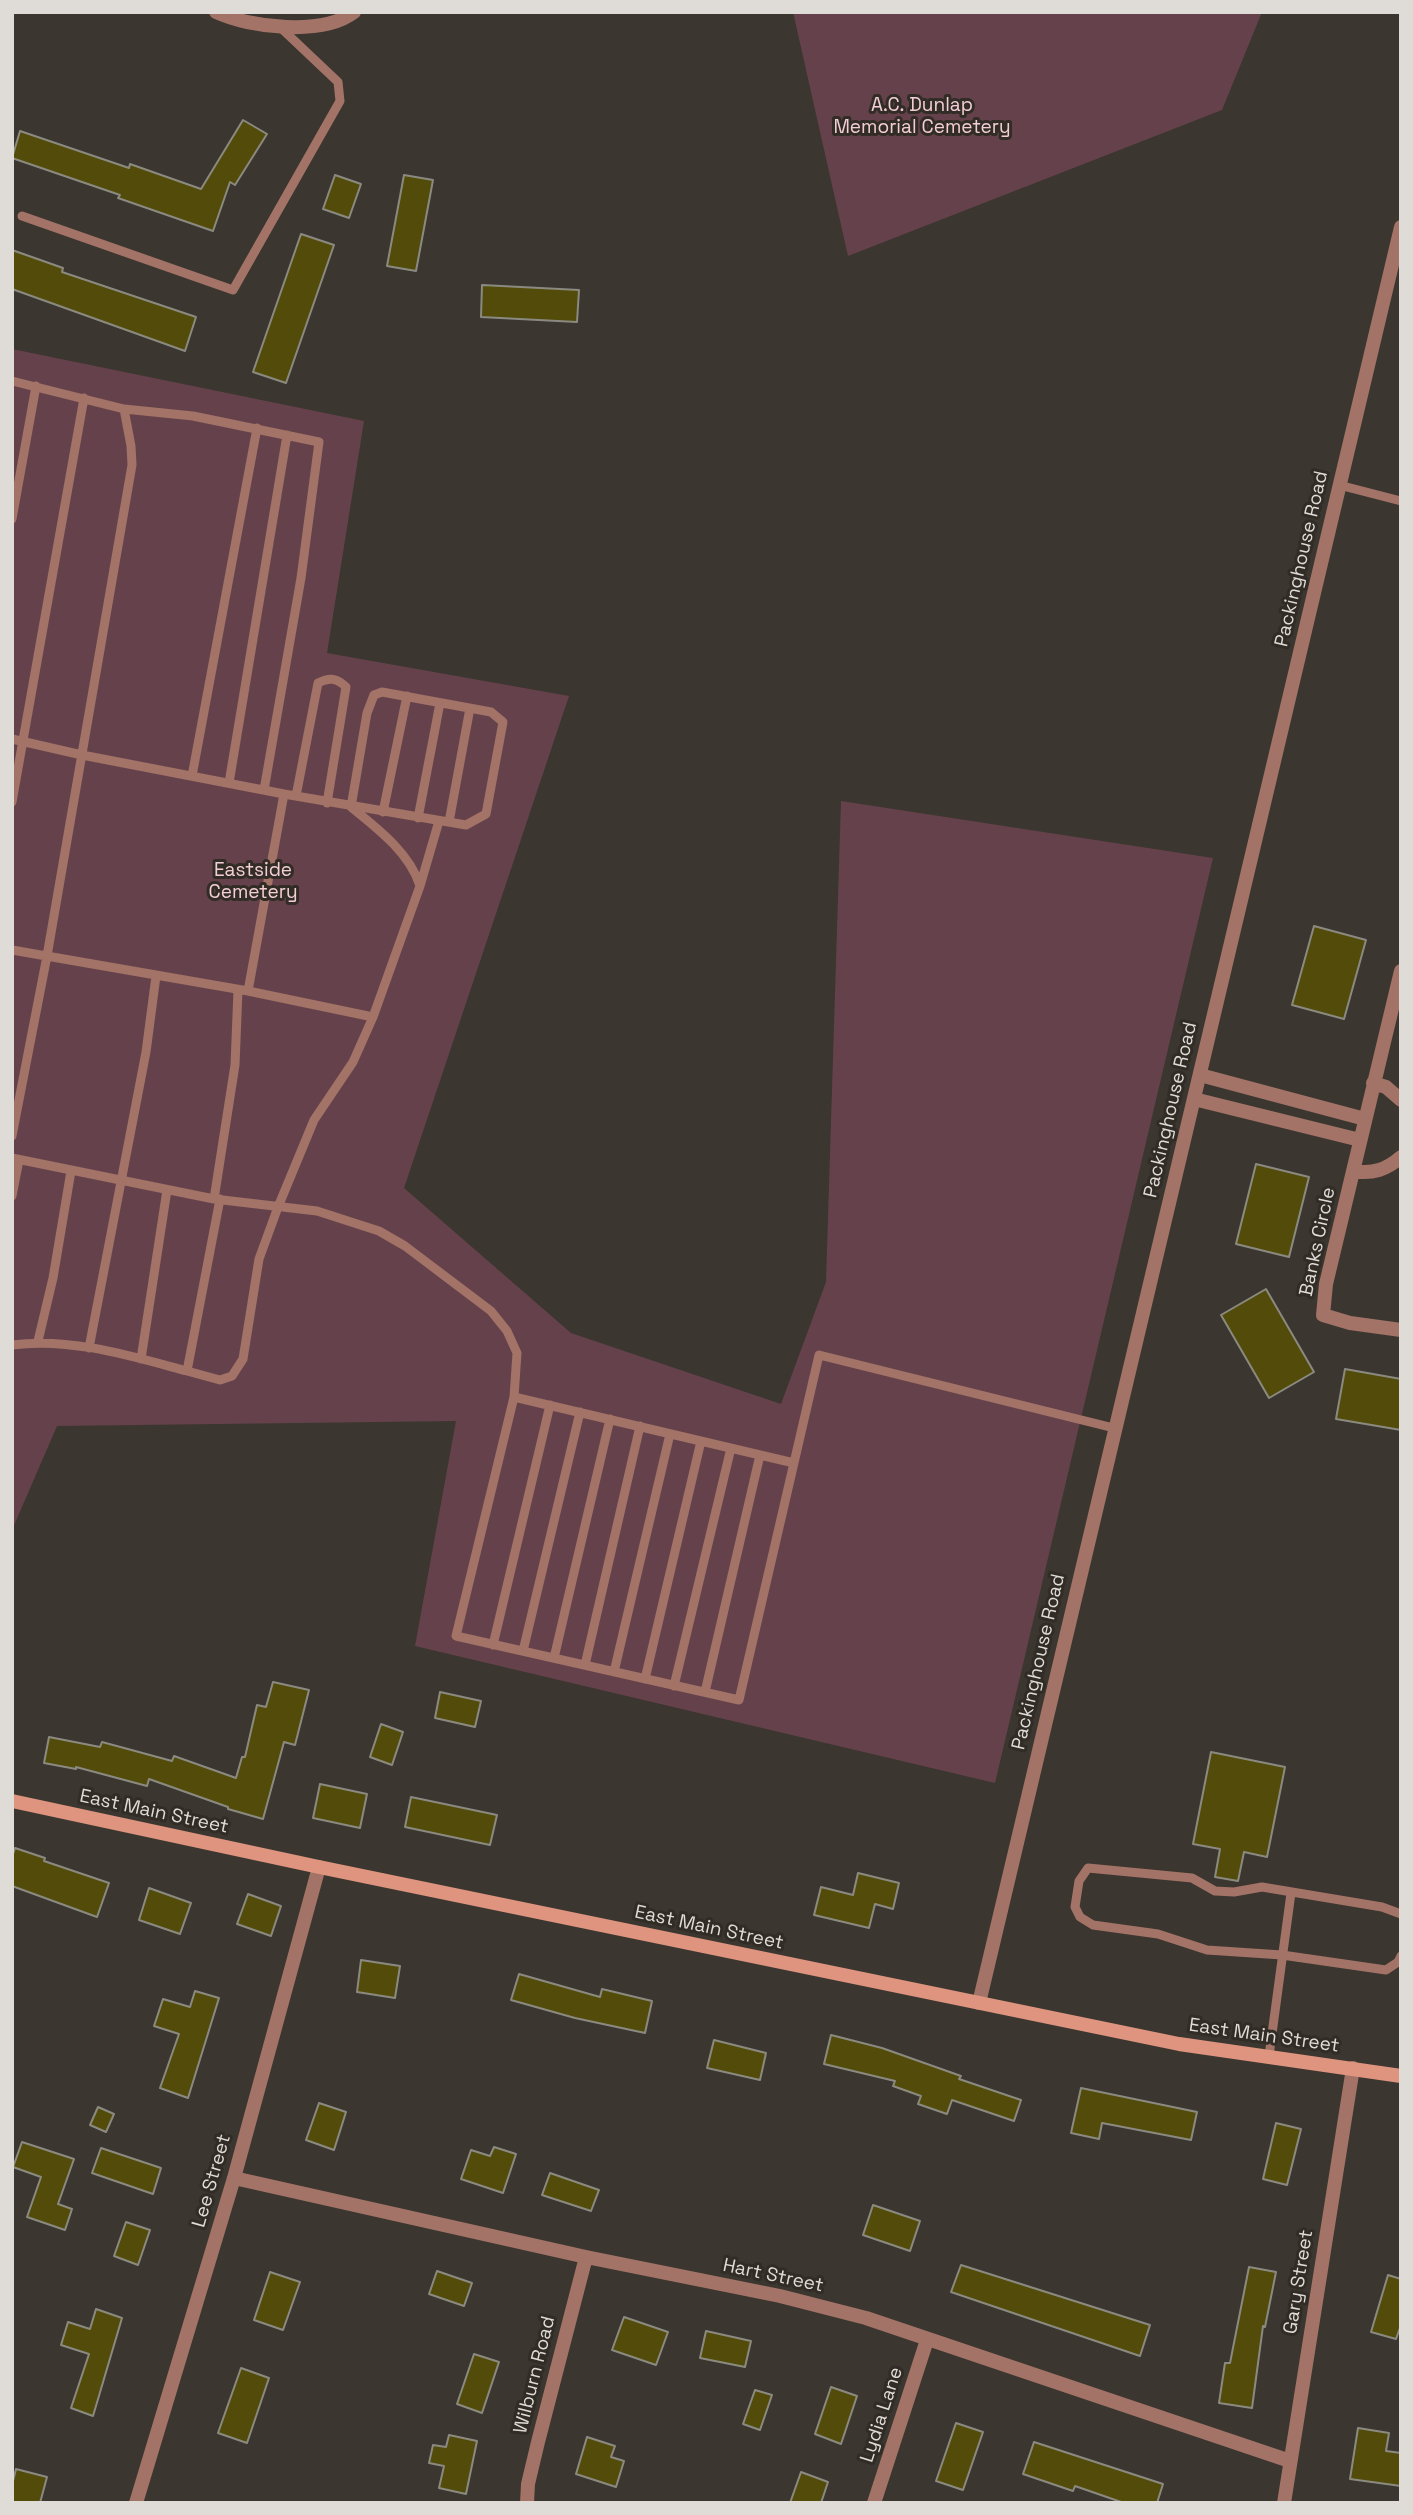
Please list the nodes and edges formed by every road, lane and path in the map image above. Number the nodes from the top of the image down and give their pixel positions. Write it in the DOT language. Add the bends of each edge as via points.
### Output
graph roads {
  1 [pos="354,12"];
  2 [pos="221,13"];
  3 [pos="282,29"];
  4 [pos="22,216"];
  5 [pos="1401,227"];
  6 [pos="12,381"];
  7 [pos="36,386"];
  8 [pos="84,398"];
  9 [pos="124,409"];
  10 [pos="257,428"];
  11 [pos="287,435"];
  12 [pos="1339,485"];
  13 [pos="1401,501"];
  14 [pos="12,519"];
  15 [pos="407,696"];
  16 [pos="440,703"];
  17 [pos="470,708"];
  18 [pos="12,739"];
  19 [pos="23,742"];
  20 [pos="82,755"];
  21 [pos="192,776"];
  22 [pos="229,783"];
  23 [pos="264,790"];
  24 [pos="284,794"];
  25 [pos="296,796"];
  26 [pos="12,802"];
  27 [pos="327,803"];
  28 [pos="351,807"];
  29 [pos="383,813"];
  30 [pos="418,818"];
  31 [pos="444,821"];
  32 [pos="419,886"];
  33 [pos="12,950"];
  34 [pos="47,956"];
  35 [pos="1401,971"];
  36 [pos="156,976"];
  37 [pos="243,990"];
  38 [pos="373,1017"];
  39 [pos="1199,1075"];
  40 [pos="1373,1083"];
  41 [pos="1194,1099"];
  42 [pos="1401,1100"];
  43 [pos="1365,1119"];
  44 [pos="12,1136"];
  45 [pos="1360,1140"];
  46 [pos="1401,1157"];
  47 [pos="16,1159"];
  48 [pos="71,1171"];
  49 [pos="1353,1171"];
  50 [pos="122,1181"];
  51 [pos="167,1190"];
  52 [pos="12,1196"];
  53 [pos="217,1199"];
  54 [pos="278,1207"];
  55 [pos="1401,1330"];
  56 [pos="38,1341"];
  57 [pos="12,1345"];
  58 [pos="89,1348"];
  59 [pos="141,1359"];
  60 [pos="187,1371"];
  61 [pos="514,1397"];
  62 [pos="550,1405"];
  63 [pos="580,1412"];
  64 [pos="610,1419"];
  65 [pos="640,1426"];
  66 [pos="1114,1427"];
  67 [pos="670,1434"];
  68 [pos="701,1441"];
  69 [pos="731,1448"];
  70 [pos="760,1455"];
  71 [pos="794,1463"];
  72 [pos="493,1645"];
  73 [pos="523,1651"];
  74 [pos="554,1658"];
  75 [pos="585,1665"];
  76 [pos="614,1672"];
  77 [pos="645,1679"];
  78 [pos="674,1685"];
  79 [pos="705,1692"];
  80 [pos="12,1801"];
  81 [pos="319,1867"];
  82 [pos="1291,1893"];
  83 [pos="1401,1914"];
  84 [pos="1282,1955"];
  85 [pos="1401,1956"];
  86 [pos="979,2003"];
  87 [pos="1269,2056"];
  88 [pos="1353,2068"];
  89 [pos="1401,2076"];
  90 [pos="234,2178"];
  91 [pos="586,2257"];
  92 [pos="927,2340"];
  93 [pos="1290,2461"];
  94 [pos="136,2503"];
  95 [pos="527,2503"];
  96 [pos="874,2503"];
  97 [pos="1284,2503"];
  1 -- 3 [label="street" via="318,25"];
  2 -- 3 [label="street"];
  3 -- 4 [label="lane" via="338,82 340,102 233,290"];
  5 -- 12 [label="street, Packinghouse Road"];
  6 -- 7 [label="lane"];
  7 -- 8 [label="lane"];
  7 -- 14 [label="lane"];
  8 -- 9 [label="lane"];
  8 -- 19 [label="lane"];
  9 -- 10 [label="lane"];
  9 -- 20 [label="lane" via="132,465"];
  10 -- 11 [label="lane"];
  10 -- 21 [label="lane"];
  11 -- 22 [label="lane"];
  11 -- 23 [label="lane" via="320,442"];
  12 -- 13 [label="lane"];
  12 -- 39 [label="street, Packinghouse Road"];
  15 -- 16 [label="lane"];
  15 -- 28 [label="lane" via="374,695"];
  15 -- 29 [label="lane"];
  16 -- 17 [label="lane"];
  16 -- 30 [label="lane"];
  17 -- 31 [label="lane"];
  17 -- 31 [label="lane" via="491,712 503,722 486,814 466,825"];
  18 -- 19 [label="lane"];
  19 -- 20 [label="lane"];
  19 -- 26 [label="lane"];
  20 -- 21 [label="lane"];
  20 -- 34 [label="lane"];
  21 -- 22 [label="lane"];
  22 -- 23 [label="lane"];
  23 -- 24 [label="lane"];
  24 -- 25 [label="lane"];
  24 -- 37 [label="lane"];
  25 -- 27 [label="lane"];
  25 -- 27 [label="lane" via="318,683 339,680 346,687"];
  27 -- 28 [label="lane"];
  28 -- 29 [label="lane"];
  28 -- 32 [label="lane" via="403,855"];
  29 -- 30 [label="lane"];
  30 -- 31 [label="lane"];
  31 -- 32 [label="lane"];
  32 -- 38 [label="lane"];
  33 -- 34 [label="lane"];
  34 -- 36 [label="lane"];
  34 -- 44 [label="lane"];
  35 -- 40 [label="street, Banks Circle"];
  36 -- 37 [label="lane"];
  36 -- 50 [label="lane"];
  37 -- 38 [label="lane"];
  37 -- 53 [label="lane"];
  38 -- 54 [label="lane" via="353,1062 314,1120"];
  39 -- 41 [label="street, Packinghouse Road"];
  39 -- 43 [label="street"];
  40 -- 42 [label="street"];
  40 -- 43 [label="street, Banks Circle"];
  41 -- 45 [label="street"];
  41 -- 66 [label="street, Packinghouse Road"];
  43 -- 45 [label="street, Banks Circle"];
  45 -- 49 [label="street, Banks Circle"];
  46 -- 49 [label="street" via="1379,1171"];
  47 -- 48 [label="lane"];
  47 -- 52 [label="lane"];
  48 -- 50 [label="lane"];
  48 -- 56 [label="lane"];
  49 -- 55 [label="street, Banks Circle" via="1323,1315"];
  50 -- 51 [label="lane"];
  50 -- 58 [label="lane"];
  51 -- 53 [label="lane"];
  51 -- 59 [label="lane"];
  53 -- 54 [label="lane"];
  53 -- 60 [label="lane"];
  54 -- 60 [label="lane" via="259,1259 243,1359 232,1376 220,1380"];
  54 -- 61 [label="lane" via="317,1211 379,1231 491,1311 517,1353"];
  56 -- 57 [label="lane"];
  56 -- 58 [label="lane"];
  58 -- 59 [label="lane"];
  59 -- 60 [label="lane"];
  61 -- 62 [label="lane"];
  61 -- 72 [label="lane" via="456,1636"];
  62 -- 63 [label="lane"];
  62 -- 72 [label="lane"];
  63 -- 64 [label="lane"];
  63 -- 73 [label="lane"];
  64 -- 65 [label="lane"];
  64 -- 74 [label="lane"];
  65 -- 67 [label="lane"];
  65 -- 75 [label="lane"];
  66 -- 71 [label="lane" via="819,1355"];
  66 -- 86 [label="street, Packinghouse Road"];
  67 -- 68 [label="lane"];
  67 -- 76 [label="lane"];
  68 -- 69 [label="lane"];
  68 -- 77 [label="lane"];
  69 -- 70 [label="lane"];
  69 -- 78 [label="lane"];
  70 -- 71 [label="lane"];
  70 -- 79 [label="lane"];
  71 -- 79 [label="lane" via="739,1700"];
  72 -- 73 [label="lane"];
  73 -- 74 [label="lane"];
  74 -- 75 [label="lane"];
  75 -- 76 [label="lane"];
  76 -- 77 [label="lane"];
  77 -- 78 [label="lane"];
  78 -- 79 [label="lane"];
  80 -- 81 [label="main road, East Main Street"];
  81 -- 86 [label="main road, East Main Street"];
  81 -- 90 [label="street, Lee Street"];
  82 -- 83 [label="lane"];
  82 -- 84 [label="lane"];
  82 -- 84 [label="lane" via="1262,1887 1215,1891 1192,1878 1088,1868 1079,1881 1075,1907 1080,1917 1093,1925 1158,1934 1207,1950"];
  84 -- 85 [label="lane" via="1386,1970"];
  84 -- 87 [label="lane"];
  86 -- 87 [label="main road, East Main Street" via="1179,2044"];
  87 -- 88 [label="main road, East Main Street"];
  88 -- 89 [label="main road, East Main Street"];
  88 -- 93 [label="street, Gary Street"];
  90 -- 91 [label="street, Hart Street"];
  90 -- 94 [label="street, Lee Street"];
  91 -- 92 [label="street, Hart Street" via="780,2296 866,2318"];
  91 -- 95 [label="street, Wilburn Road" via="538,2442"];
  92 -- 93 [label="street, Hart Street"];
  92 -- 96 [label="street, Lydia Lane"];
  93 -- 97 [label="street, Gary Street"];
}
